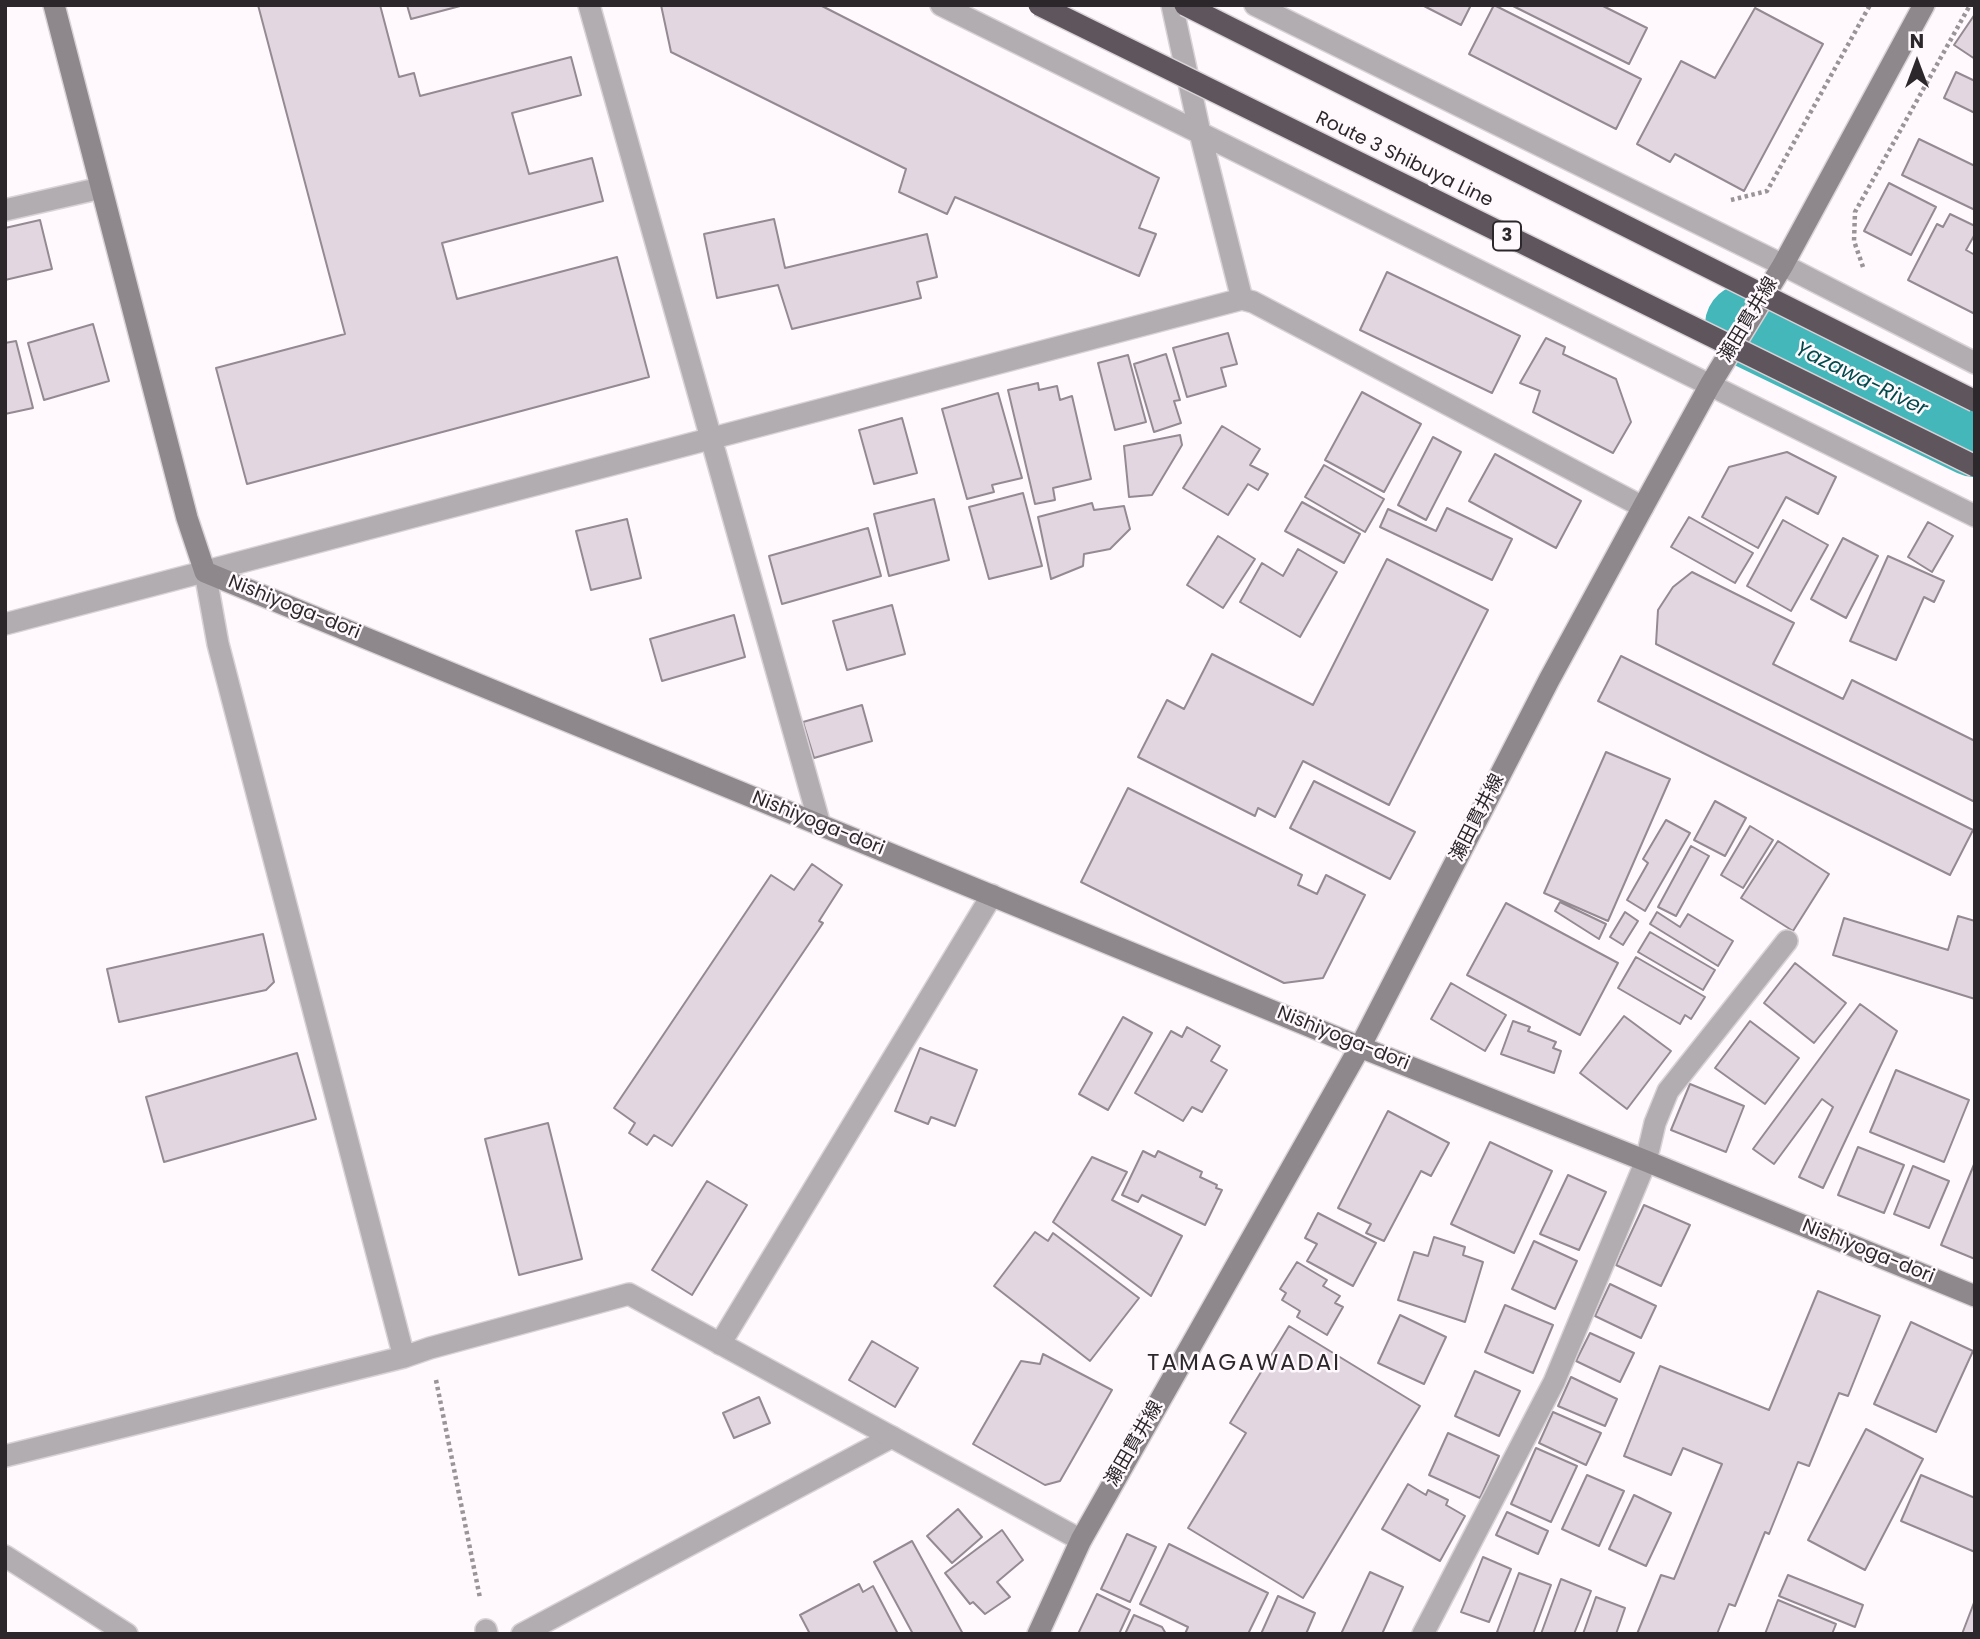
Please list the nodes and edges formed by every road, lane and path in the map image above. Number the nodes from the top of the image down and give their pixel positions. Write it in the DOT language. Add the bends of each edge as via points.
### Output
graph roads {
  1 [pos="54,5"];
  2 [pos="589,5"];
  3 [pos="942,5"];
  4 [pos="1039,5"];
  5 [pos="1172,5"];
  6 [pos="1185,5"];
  7 [pos="1255,5"];
  8 [pos="1870,5"];
  9 [pos="1924,5"];
  10 [pos="1970,5"];
  11 [pos="1965,15"];
  12 [pos="1972,18"];
  13 [pos="1200,133"];
  14 [pos="101,188"];
  15 [pos="1723,201"];
  16 [pos="5,210"];
  17 [pos="1783,265"];
  18 [pos="1867,279"];
  19 [pos="1242,299"];
  20 [pos="1975,363"];
  21 [pos="1710,385"];
  22 [pos="1975,401"];
  23 [pos="712,439"];
  24 [pos="1975,466"];
  25 [pos="1643,507"];
  26 [pos="1975,516"];
  27 [pos="205,572"];
  28 [pos="5,624"];
  29 [pos="820,825"];
  30 [pos="992,895"];
  31 [pos="1787,941"];
  32 [pos="1360,1047"];
  33 [pos="1646,1161"];
  34 [pos="1975,1296"];
  35 [pos="720,1344"];
  36 [pos="430,1348"];
  37 [pos="404,1357"];
  38 [pos="892,1437"];
  39 [pos="5,1456"];
  40 [pos="1081,1541"];
  41 [pos="5,1556"];
  42 [pos="486,1632"];
  43 [pos="127,1634"];
  44 [pos="523,1634"];
  45 [pos="1038,1634"];
  46 [pos="1423,1634"];
  1 -- 14 [label="street, Nishiyoga-dori"];
  2 -- 23 [label="street"];
  3 -- 13 [label="street"];
  4 -- 24 [label="highway, Route 3 Shibuya Line / 3, bridge"];
  5 -- 13 [label="street"];
  6 -- 22 [label="highway, Route 3 Shibuya Line, bridge"];
  7 -- 17 [label="street"];
  8 -- 15 [label="path" via="1767,191"];
  9 -- 17 [label="street, 瀬田貫井線"];
  10 -- 11 [label="path"];
  11 -- 12 [label="path"];
  11 -- 18 [label="path" via="1855,212 1854,241"];
  13 -- 19 [label="street"];
  13 -- 21 [label="street"];
  14 -- 16 [label="street"];
  14 -- 27 [label="street, Nishiyoga-dori"];
  17 -- 20 [label="street"];
  17 -- 21 [label="street, 瀬田貫井線"];
  19 -- 23 [label="street"];
  19 -- 25 [label="street"];
  21 -- 25 [label="street, 瀬田貫井線"];
  21 -- 26 [label="street"];
  23 -- 27 [label="street"];
  23 -- 29 [label="street"];
  25 -- 32 [label="street, 瀬田貫井線"];
  27 -- 28 [label="street"];
  27 -- 29 [label="street, Nishiyoga-dori"];
  27 -- 37 [label="street" via="218,644"];
  29 -- 30 [label="street, Nishiyoga-dori"];
  30 -- 32 [label="street, Nishiyoga-dori"];
  30 -- 35 [label="street"];
  31 -- 33 [label="street" via="1668,1091"];
  32 -- 33 [label="street, Nishiyoga-dori"];
  32 -- 40 [label="street, 瀬田貫井線"];
  33 -- 34 [label="street, Nishiyoga-dori"];
  33 -- 46 [label="street" via="1554,1382"];
  35 -- 36 [label="street" via="629,1294"];
  35 -- 38 [label="street"];
  36 -- 37 [label="street"];
  36 -- 42 [label="path"];
  37 -- 39 [label="street"];
  38 -- 40 [label="street"];
  38 -- 44 [label="street"];
  40 -- 45 [label="street, 瀬田貫井線"];
  41 -- 43 [label="street"];
}
